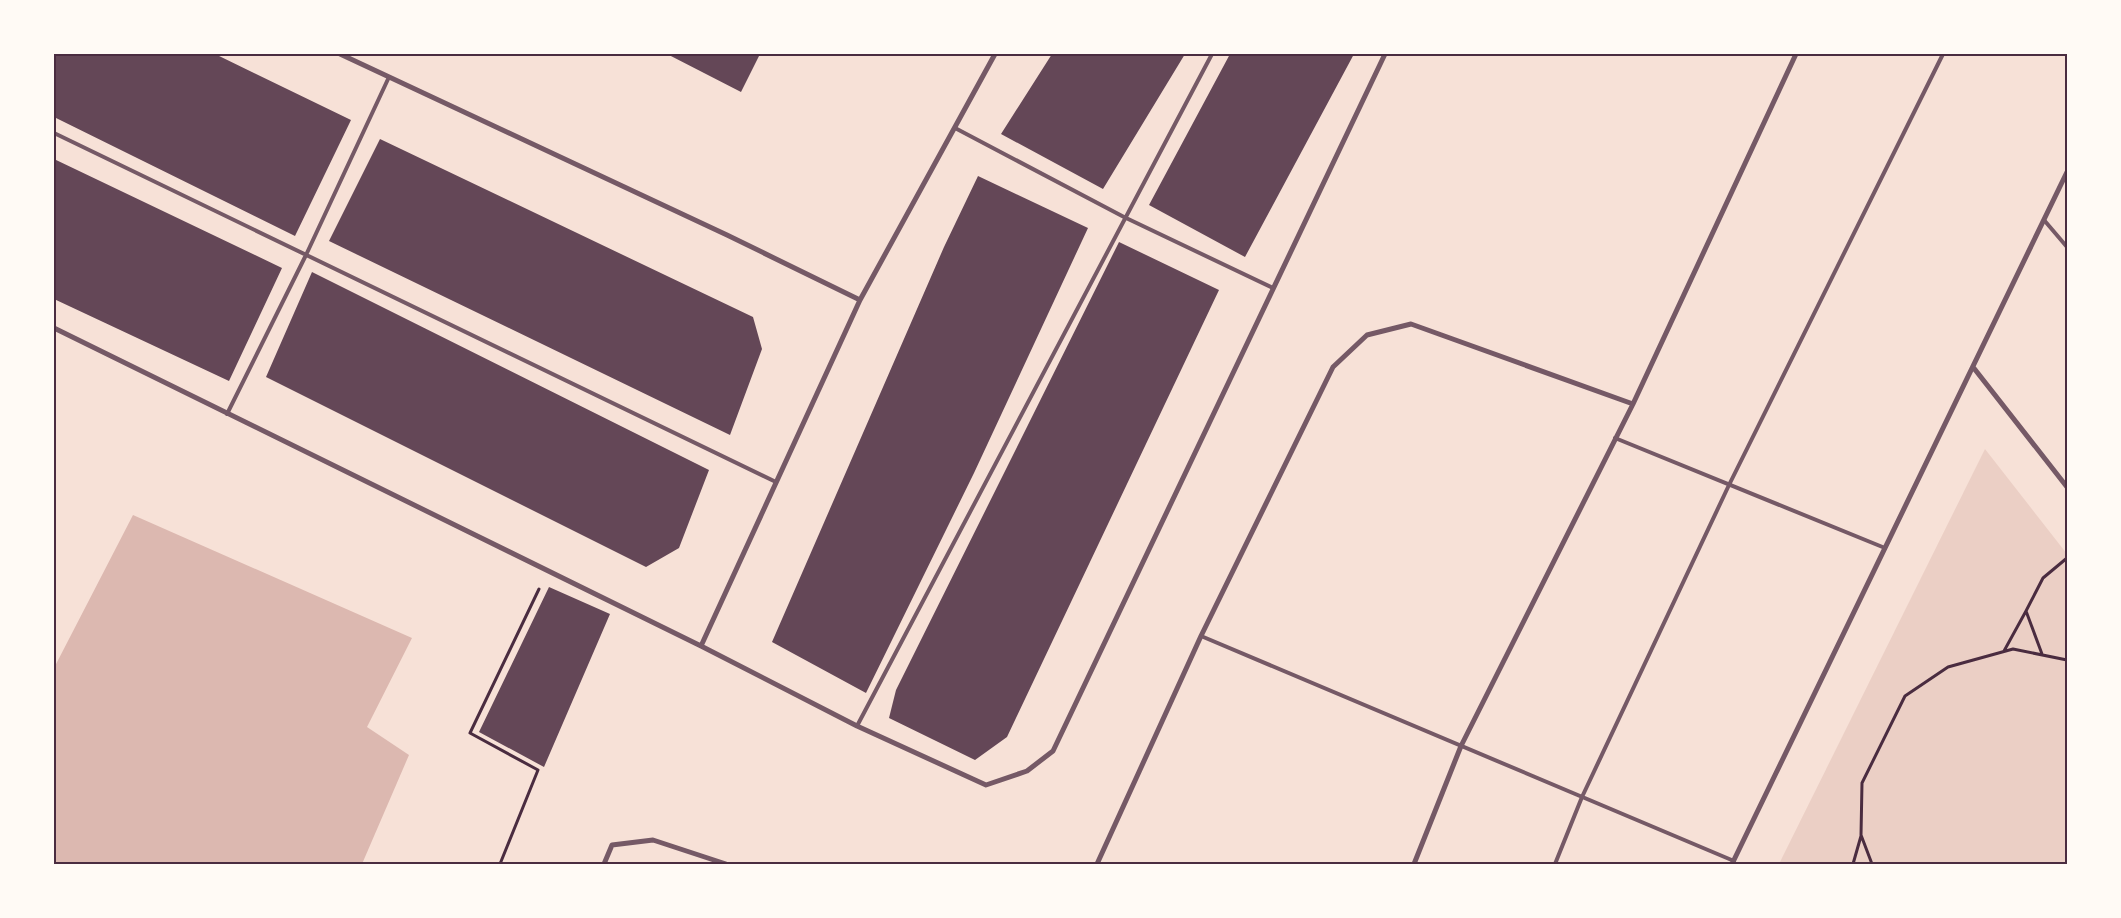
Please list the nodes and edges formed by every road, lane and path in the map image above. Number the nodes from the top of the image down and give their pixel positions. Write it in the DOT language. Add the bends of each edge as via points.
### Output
graph roads {
  1 [pos="340,54"];
  2 [pos="995,54"];
  3 [pos="1212,54"];
  4 [pos="1385,54"];
  5 [pos="1796,54"];
  6 [pos="1943,54"];
  7 [pos="389,77"];
  8 [pos="955,128"];
  9 [pos="54,133"];
  10 [pos="2067,172"];
  11 [pos="1124,217"];
  12 [pos="2044,220"];
  13 [pos="2067,247"];
  14 [pos="306,255"];
  15 [pos="1273,288"];
  16 [pos="860,300"];
  17 [pos="54,328"];
  18 [pos="1973,367"];
  19 [pos="1633,404"];
  20 [pos="227,414"];
  21 [pos="1615,438"];
  22 [pos="776,482"];
  23 [pos="1729,485"];
  24 [pos="2067,487"];
  25 [pos="1885,548"];
  26 [pos="2067,558"];
  27 [pos="548,571"];
  28 [pos="2026,611"];
  29 [pos="1201,636"];
  30 [pos="701,646"];
  31 [pos="2003,651"];
  32 [pos="2042,654"];
  33 [pos="2067,660"];
  34 [pos="856,726"];
  35 [pos="1461,746"];
  36 [pos="1582,797"];
  37 [pos="1861,835"];
  38 [pos="1733,863"];
  39 [pos="500,864"];
  40 [pos="604,864"];
  41 [pos="726,864"];
  42 [pos="1097,864"];
  43 [pos="1414,864"];
  44 [pos="1555,864"];
  45 [pos="1853,864"];
  46 [pos="1872,864"];
  1 -- 7 [label="street"];
  2 -- 8 [label="street"];
  3 -- 11 [label="lane"];
  4 -- 15 [label="street"];
  5 -- 19 [label="street"];
  6 -- 23 [label="lane"];
  7 -- 14 [label="lane"];
  7 -- 16 [label="street"];
  8 -- 11 [label="lane"];
  8 -- 16 [label="street"];
  9 -- 14 [label="lane"];
  10 -- 12 [label="street"];
  11 -- 15 [label="lane"];
  11 -- 34 [label="lane"];
  12 -- 13 [label="lane"];
  12 -- 18 [label="street"];
  14 -- 20 [label="lane"];
  14 -- 22 [label="lane"];
  15 -- 34 [label="street" via="1053,751 1027,771 986,785"];
  16 -- 22 [label="street"];
  17 -- 20 [label="street"];
  18 -- 24 [label="street"];
  18 -- 25 [label="street"];
  19 -- 21 [label="street"];
  19 -- 29 [label="street" via="1411,324 1367,335 1333,366"];
  20 -- 27 [label="street"];
  21 -- 23 [label="lane"];
  21 -- 35 [label="street"];
  22 -- 30 [label="street"];
  23 -- 25 [label="lane"];
  23 -- 36 [label="lane"];
  25 -- 38 [label="street"];
  26 -- 28 [label="path" via="2043,578"];
  27 -- 30 [label="street"];
  27 -- 39 [label="path" via="470,733 538,770"];
  28 -- 31 [label="path"];
  28 -- 32 [label="path"];
  29 -- 35 [label="lane"];
  29 -- 42 [label="street"];
  30 -- 34 [label="street"];
  31 -- 32 [label="path" via="2013,649"];
  31 -- 37 [label="path" via="1948,667 1905,696 1862,783"];
  32 -- 33 [label="path"];
  35 -- 36 [label="lane"];
  35 -- 43 [label="street"];
  36 -- 38 [label="lane"];
  36 -- 44 [label="lane"];
  37 -- 45 [label="path"];
  37 -- 46 [label="path"];
  40 -- 41 [label="street" via="612,845 653,840"];
}
